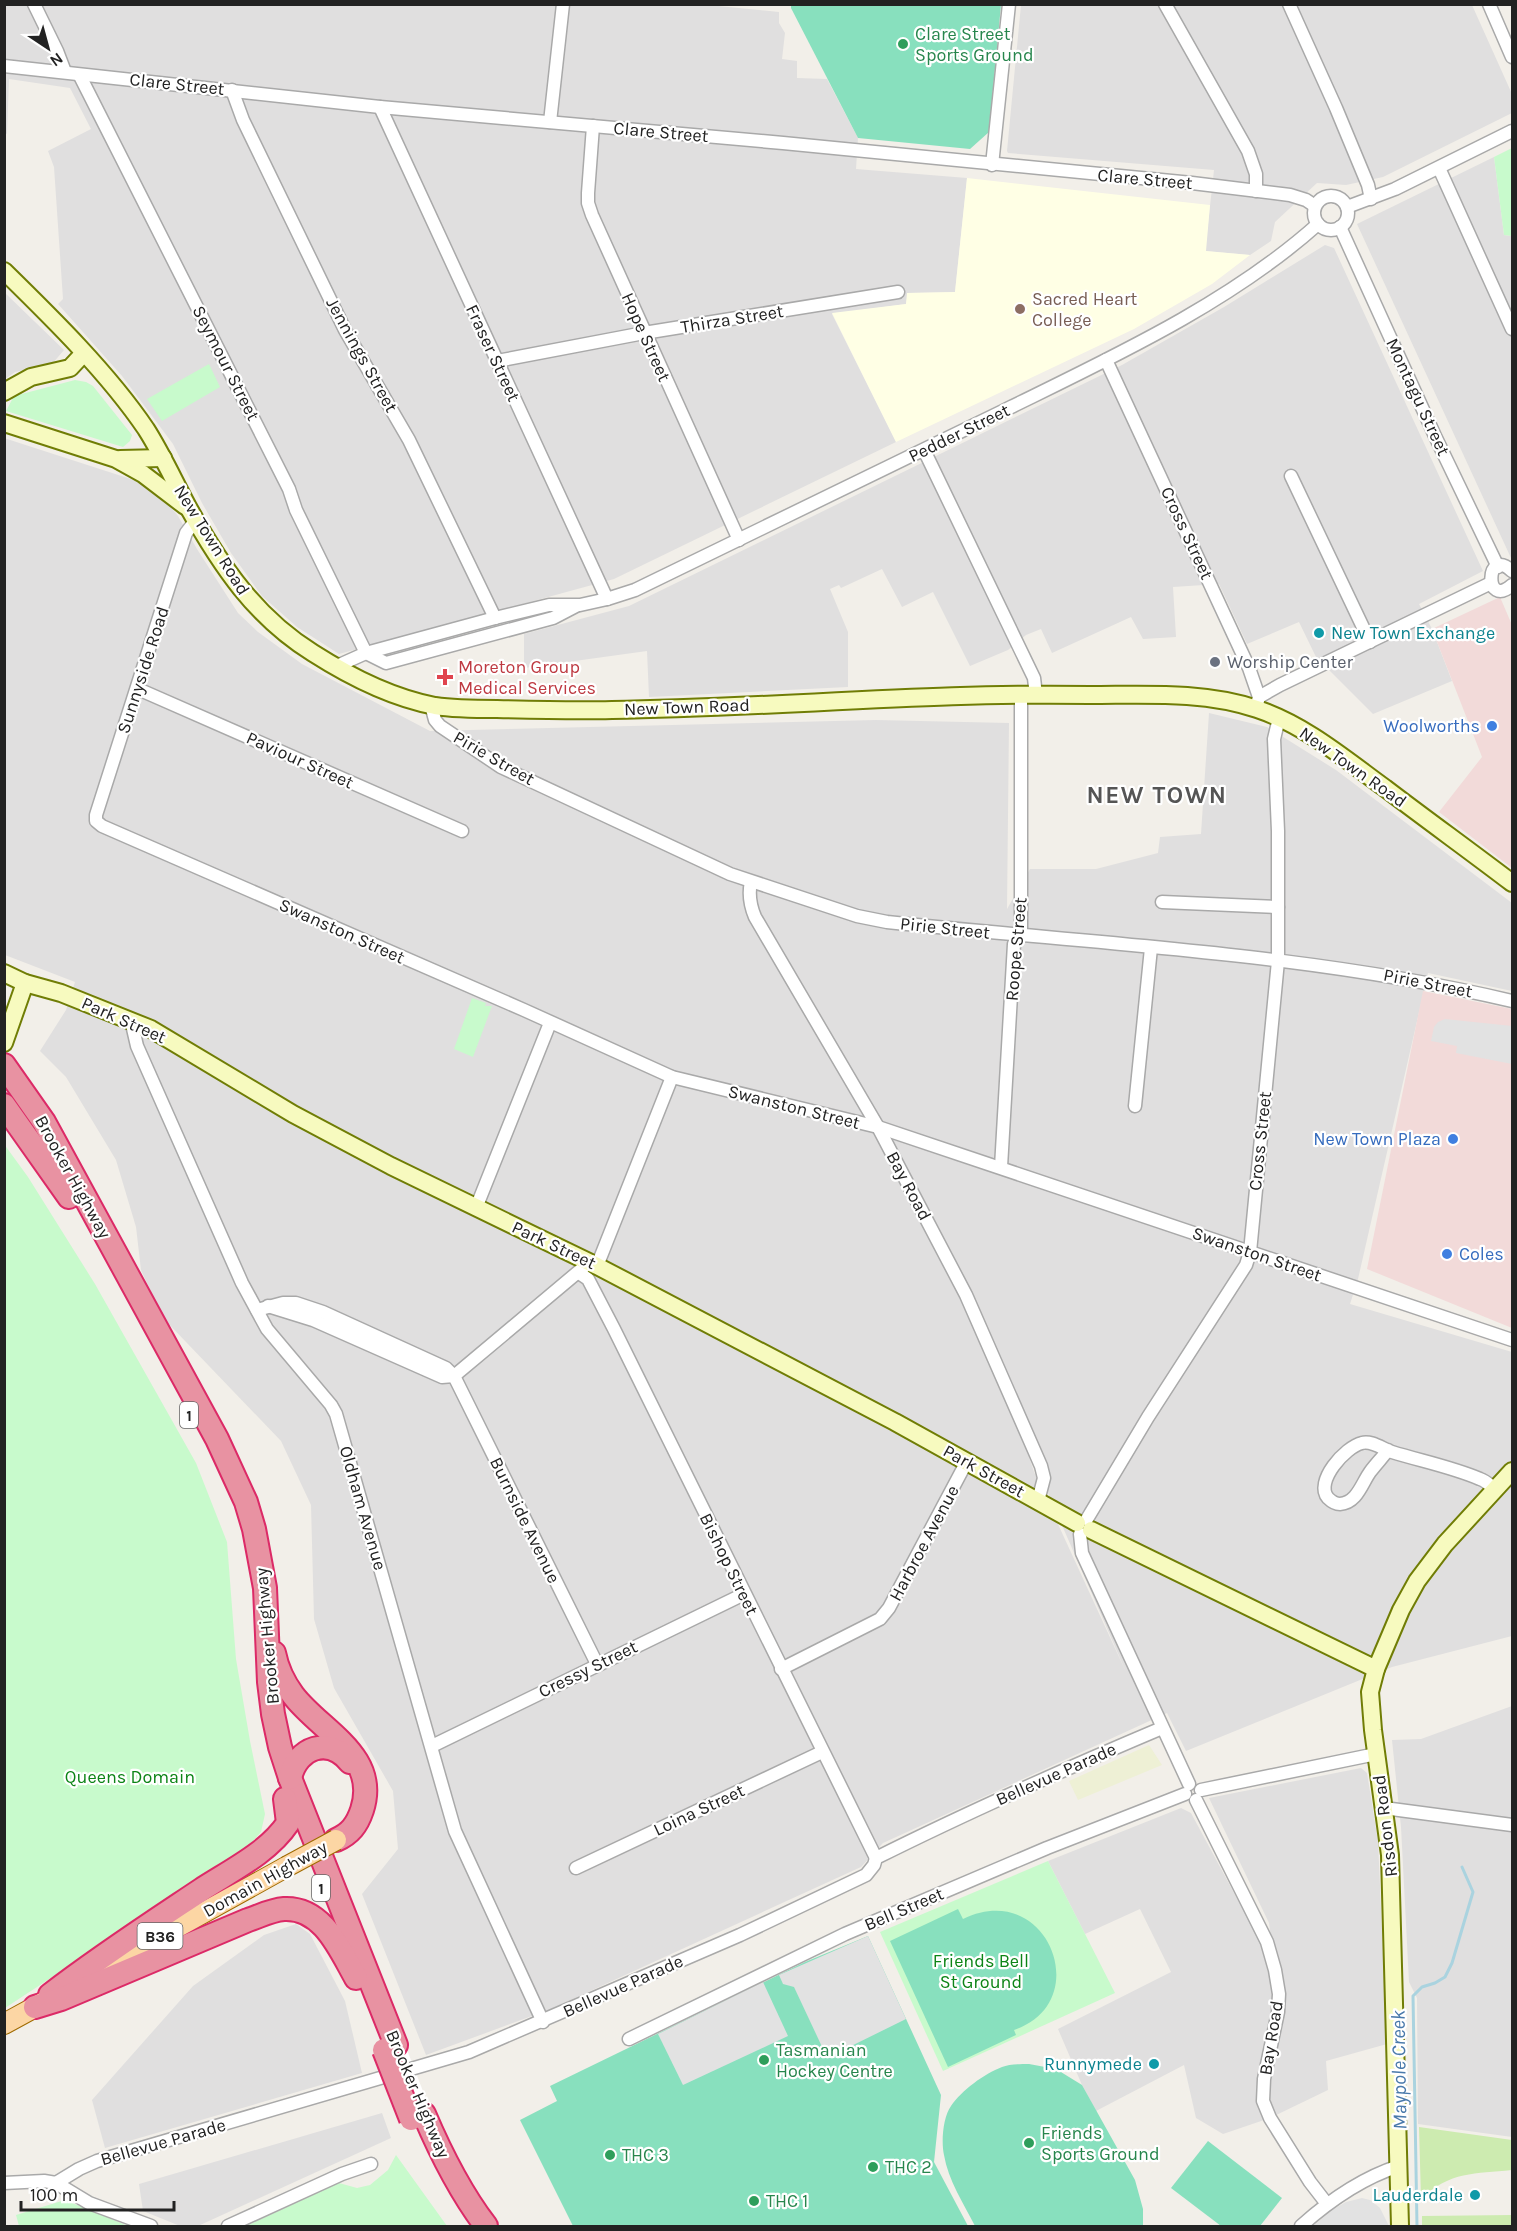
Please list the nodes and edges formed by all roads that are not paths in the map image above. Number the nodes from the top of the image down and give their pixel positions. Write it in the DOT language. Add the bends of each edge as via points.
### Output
graph roads {
  1 [pos="34,4"];
  2 [pos="563,4"];
  3 [pos="1009,4"];
  4 [pos="1166,4"];
  5 [pos="1289,4"];
  6 [pos="1489,4"];
  7 [pos="1512,57"];
  8 [pos="4,66"];
  9 [pos="64,72"];
  10 [pos="80,76"];
  11 [pos="232,90"];
  12 [pos="380,106"];
  13 [pos="550,122"];
  14 [pos="593,126"];
  15 [pos="1512,131"];
  16 [pos="992,165"];
  17 [pos="1439,168"];
  18 [pos="1256,191"];
  19 [pos="1371,199"];
  20 [pos="1315,206"];
  21 [pos="1347,207"];
  22 [pos="1318,224"];
  23 [pos="1340,227"];
  24 [pos="4,271"];
  25 [pos="898,292"];
  26 [pos="1512,329"];
  27 [pos="644,333"];
  28 [pos="84,353"];
  29 [pos="1106,360"];
  30 [pos="496,361"];
  31 [pos="4,393"];
  32 [pos="4,423"];
  33 [pos="147,431"];
  34 [pos="924,450"];
  35 [pos="163,458"];
  36 [pos="116,459"];
  37 [pos="1291,476"];
  38 [pos="193,515"];
  39 [pos="739,540"];
  40 [pos="1498,567"];
  41 [pos="1512,571"];
  42 [pos="1491,583"];
  43 [pos="1511,592"];
  44 [pos="607,599"];
  45 [pos="580,605"];
  46 [pos="495,618"];
  47 [pos="1370,642"];
  48 [pos="366,653"];
  49 [pos="337,666"];
  50 [pos="138,689"];
  51 [pos="1029,695"];
  52 [pos="1258,703"];
  53 [pos="431,705"];
  54 [pos="1279,718"];
  55 [pos="96,821"];
  56 [pos="462,831"];
  57 [pos="751,882"];
  58 [pos="1512,883"];
  59 [pos="1162,902"];
  60 [pos="1278,908"];
  61 [pos="1019,936"];
  62 [pos="1151,948"];
  63 [pos="1278,961"];
  64 [pos="4,973"];
  65 [pos="25,983"];
  66 [pos="1512,1000"];
  67 [pos="18,1004"];
  68 [pos="4,1020"];
  69 [pos="131,1020"];
  70 [pos="550,1023"];
  71 [pos="4,1043"];
  72 [pos="4,1065"];
  73 [pos="672,1077"];
  74 [pos="7,1106"];
  75 [pos="1135,1106"];
  76 [pos="878,1127"];
  77 [pos="1001,1167"];
  78 [pos="476,1208"];
  79 [pos="1250,1252"];
  80 [pos="588,1267"];
  81 [pos="263,1308"];
  82 [pos="1512,1340"];
  83 [pos="453,1376"];
  84 [pos="1388,1450"];
  85 [pos="966,1463"];
  86 [pos="1512,1471"];
  87 [pos="1495,1489"];
  88 [pos="1038,1501"];
  89 [pos="1084,1526"];
  90 [pos="744,1594"];
  91 [pos="266,1608"];
  92 [pos="597,1664"];
  93 [pos="781,1669"];
  94 [pos="1376,1669"];
  95 [pos="1162,1728"];
  96 [pos="432,1746"];
  97 [pos="822,1752"];
  98 [pos="1376,1754"];
  99 [pos="288,1789"];
  100 [pos="1193,1792"];
  101 [pos="1384,1808"];
  102 [pos="1512,1825"];
  103 [pos="336,1840"];
  104 [pos="876,1858"];
  105 [pos="576,1868"];
  106 [pos="356,1978"];
  107 [pos="35,2007"];
  108 [pos="543,2022"];
  109 [pos="4,2024"];
  110 [pos="629,2038"];
  111 [pos="390,2047"];
  112 [pos="418,2117"];
  113 [pos="371,2164"];
  114 [pos="1399,2166"];
  115 [pos="4,2183"];
  116 [pos="56,2183"];
  117 [pos="1327,2204"];
  118 [pos="151,2226"];
  119 [pos="228,2226"];
  120 [pos="470,2226"];
  121 [pos="486,2226"];
  122 [pos="1301,2226"];
  123 [pos="1400,2226"];
  1 -- 9 [label="street"];
  2 -- 13 [label="street"];
  3 -- 16 [label="street"];
  4 -- 18 [label="street" via="1248,151 1256,174"];
  5 -- 19 [label="street" via="1336,108"];
  6 -- 7 [label="street"];
  8 -- 9 [label="street, Clare Street"];
  9 -- 10 [label="street, Clare Street"];
  10 -- 11 [label="street, Clare Street"];
  10 -- 48 [label="street, Seymour Street" via="289,489"];
  11 -- 12 [label="street, Clare Street"];
  11 -- 46 [label="street, Jennings Street" via="345,330 409,440"];
  12 -- 13 [label="street, Clare Street"];
  12 -- 30 [label="street, Fraser Street"];
  13 -- 14 [label="street, Clare Street"];
  14 -- 16 [label="street, Clare Street"];
  14 -- 27 [label="street, Hope Street" via="588,203"];
  15 -- 17 [label="street"];
  16 -- 18 [label="street, Clare Street"];
  17 -- 19 [label="street"];
  17 -- 26 [label="street"];
  18 -- 20 [label="street, Clare Street" via="1290,195"];
  19 -- 21 [label="street"];
  20 -- 21 [label="street" via="1321,198 1331,196 1341,199"];
  20 -- 22 [label="street"];
  21 -- 23 [label="street" via="1347,218"];
  22 -- 23 [label="street" via="1331,230"];
  22 -- 29 [label="street, Pedder Street" via="1292,247 1215,298"];
  23 -- 40 [label="street, Montagu Street"];
  24 -- 28 [label="street, New Town Road"];
  25 -- 27 [label="street, Thirza Street"];
  27 -- 30 [label="street, Thirza Street"];
  27 -- 39 [label="street, Hope Street"];
  28 -- 31 [label="street" via="70,368 31,377"];
  28 -- 33 [label="street, New Town Road"];
  29 -- 34 [label="street, Pedder Street"];
  29 -- 52 [label="street, Cross Street" via="1249,668"];
  30 -- 44 [label="street, Fraser Street"];
  32 -- 36 [label="street"];
  33 -- 35 [label="street, New Town Road"];
  33 -- 36 [label="street" via="136,448"];
  34 -- 39 [label="street, Pedder Street"];
  34 -- 51 [label="street, Roope Street" via="1034,678"];
  35 -- 36 [label="street"];
  35 -- 38 [label="street, New Town Road"];
  36 -- 38 [label="street" via="143,474"];
  37 -- 47 [label="street"];
  38 -- 49 [label="street, New Town Road" via="237,585 259,612 289,637"];
  38 -- 50 [label="street, Sunnyside Road"];
  39 -- 44 [label="street, Pedder Street"];
  40 -- 41 [label="street"];
  40 -- 42 [label="street" via="1490,575"];
  42 -- 43 [label="street"];
  42 -- 47 [label="street"];
  44 -- 45 [label="street, Pedder Street"];
  45 -- 46 [label="street, Pedder Street" via="549,605"];
  45 -- 48 [label="street, Pedder Street" via="543,621 386,663"];
  46 -- 48 [label="street, Pedder Street"];
  47 -- 52 [label="street" via="1280,685"];
  48 -- 49 [label="street, Pedder Street"];
  49 -- 53 [label="street, New Town Road" via="388,691"];
  50 -- 55 [label="street, Sunnyside Road"];
  50 -- 56 [label="street, Paviour Street"];
  51 -- 52 [label="street, New Town Road" via="1196,696"];
  51 -- 53 [label="street, New Town Road" via="653,710"];
  51 -- 61 [label="street, Roope Street"];
  52 -- 54 [label="street, New Town Road"];
  53 -- 57 [label="street, Pirie Street" via="440,726 501,767"];
  54 -- 58 [label="street, New Town Road" via="1321,741"];
  54 -- 60 [label="street, Cross Street" via="1274,739"];
  55 -- 70 [label="street, Swanston Street"];
  57 -- 61 [label="street, Pirie Street" via="857,916"];
  57 -- 76 [label="street, Bay Road" via="749,899 755,917"];
  59 -- 60 [label="street"];
  60 -- 63 [label="street, Cross Street"];
  61 -- 62 [label="street, Pirie Street"];
  61 -- 77 [label="street, Roope Street" via="1014,944"];
  62 -- 63 [label="street, Pirie Street"];
  62 -- 75 [label="street"];
  63 -- 66 [label="street, Pirie Street" via="1371,973"];
  63 -- 79 [label="street, Cross Street"];
  64 -- 65 [label="street, Park Street"];
  65 -- 67 [label="street"];
  65 -- 69 [label="street, Park Street"];
  67 -- 68 [label="street"];
  67 -- 71 [label="street"];
  69 -- 78 [label="street, Park Street" via="293,1114"];
  69 -- 81 [label="street, Oldham Avenue" via="137,1046 242,1283"];
  70 -- 73 [label="street, Swanston Street"];
  70 -- 78 [label="street"];
  72 -- 91 [label="highway, Brooker Highway / 1" via="44,1122 232,1467 254,1528"];
  73 -- 76 [label="street, Swanston Street"];
  73 -- 80 [label="street"];
  74 -- 99 [label="highway, Brooker Highway / 1" via="73,1203 207,1447 229,1496 248,1564 260,1712 275,1774"];
  76 -- 77 [label="street, Swanston Street"];
  76 -- 88 [label="street, Bay Road" via="966,1295 1041,1466 1044,1478"];
  77 -- 79 [label="street, Swanston Street"];
  78 -- 80 [label="street, Park Street"];
  79 -- 82 [label="street, Swanston Street"];
  79 -- 89 [label="street, Cross Street"];
  80 -- 83 [label="street"];
  80 -- 85 [label="street, Park Street" via="895,1422"];
  80 -- 90 [label="street, Bishop Street" via="588,1279"];
  81 -- 83 [label="street" via="313,1320 442,1377"];
  81 -- 96 [label="street, Oldham Avenue" via="267,1329 336,1414"];
  83 -- 92 [label="street, Burnside Avenue"];
  84 -- 84 [label="street" via="1367,1442 1349,1449 1328,1474 1323,1484 1325,1494 1332,1502 1349,1502"];
  84 -- 87 [label="street" via="1482,1479"];
  85 -- 88 [label="street, Park Street"];
  85 -- 93 [label="street, Harbroe Avenue" via="880,1619"];
  86 -- 87 [label="street, Risdon Road"];
  87 -- 94 [label="street, Risdon Road" via="1417,1581"];
  88 -- 89 [label="street, Park Street"];
  89 -- 94 [label="street, Park Street"];
  89 -- 95 [label="street, Bay Road" via="1082,1554"];
  90 -- 92 [label="street, Cressy Street"];
  90 -- 93 [label="street, Bishop Street"];
  91 -- 99 [label="highway, Brooker Highway / 1" via="269,1682"];
  91 -- 103 [label="highway" via="271,1617 275,1660 283,1680 310,1713 346,1746 360,1768 363,1808 354,1828"];
  92 -- 96 [label="street, Cressy Street"];
  93 -- 97 [label="street, Bishop Street"];
  94 -- 98 [label="street, Risdon Road" via="1370,1692"];
  95 -- 100 [label="street, Bay Road"];
  95 -- 104 [label="street, Bellevue Parade" via="1020,1789"];
  96 -- 108 [label="street, Oldham Avenue" via="455,1831"];
  97 -- 104 [label="street, Bishop Street"];
  97 -- 105 [label="street, Loina Street"];
  98 -- 100 [label="street, Bell Street"];
  98 -- 101 [label="street, Risdon Road"];
  99 -- 103 [label="highway" via="295,1762 303,1755 322,1747 342,1752 351,1763 357,1784 356,1806"];
  99 -- 106 [label="highway, Brooker Highway / 1"];
  99 -- 107 [label="highway" via="288,1823 259,1851"];
  99 -- 111 [label="highway, Brooker Highway / 1"];
  100 -- 110 [label="street, Bell Street" via="868,1923"];
  100 -- 117 [label="street, Bay Road" via="1267,1942 1275,1970 1278,2012 1263,2101 1270,2118"];
  101 -- 102 [label="street"];
  101 -- 114 [label="street, Risdon Road" via="1392,1889"];
  103 -- 107 [label="main road, Domain Highway / B36, bridge"];
  104 -- 108 [label="street, Bellevue Parade" via="866,1875"];
  106 -- 107 [label="highway" via="324,1926 301,1911 285,1909 263,1914"];
  106 -- 111 [label="highway, Brooker Highway / 1"];
  107 -- 109 [label="main road, Domain Highway / B36"];
  108 -- 116 [label="street, Bellevue Parade" via="469,2052 97,2161"];
  111 -- 112 [label="highway, Brooker Highway / 1"];
  112 -- 120 [label="highway, 1" via="437,2176"];
  112 -- 121 [label="highway, Brooker Highway / 1"];
  113 -- 119 [label="street"];
  114 -- 117 [label="street"];
  114 -- 123 [label="street, Risdon Road"];
  115 -- 116 [label="street"];
  116 -- 118 [label="street" via="89,2203"];
  117 -- 122 [label="street"];
}
